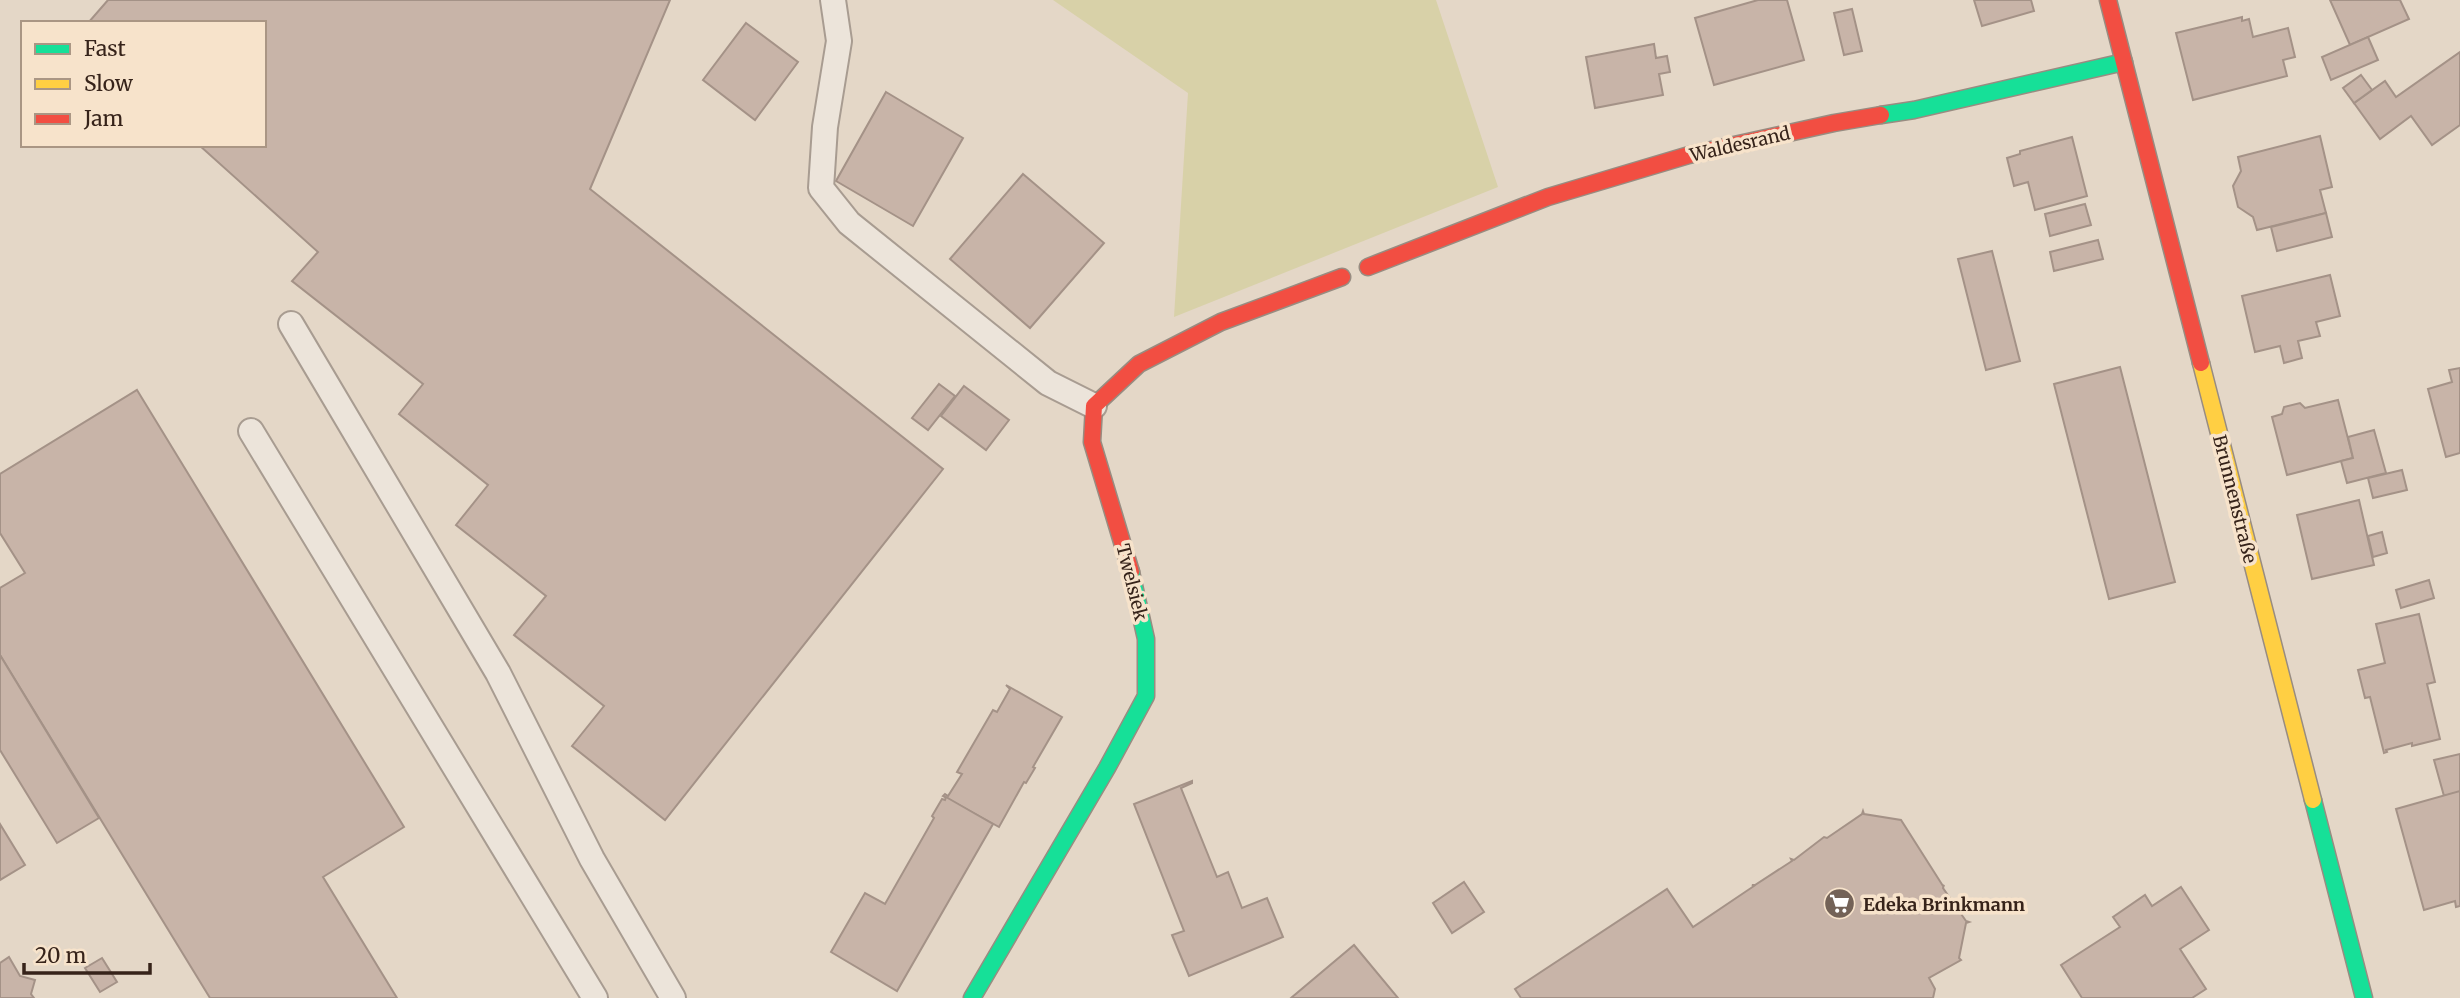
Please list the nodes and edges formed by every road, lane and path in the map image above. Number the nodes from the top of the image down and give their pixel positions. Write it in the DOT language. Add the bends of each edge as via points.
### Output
graph roads {
  1 [pos="833,0"];
  2 [pos="2108,0"];
  3 [pos="2124,62"];
  4 [pos="1368,267"];
  5 [pos="1342,276"];
  6 [pos="291,324"];
  7 [pos="1094,406"];
  8 [pos="251,431"];
  9 [pos="595,998"];
  10 [pos="673,998"];
  11 [pos="972,998"];
  12 [pos="2364,998"];
  1 -- 7 [label="lane" via="839,41 821,188 849,223 1048,383"];
  2 -- 3 [label="street, Brunnenstraße"];
  3 -- 4 [label="street, Waldesrand" via="1689,155 1548,197"];
  3 -- 12 [label="street, Brunnenstraße"];
  5 -- 7 [label="street" via="1222,322 1139,364"];
  6 -- 10 [label="lane" via="498,673 592,859"];
  7 -- 11 [label="street, Twelsiek" via="1091,442 1134,580 1146,639 1146,696"];
  8 -- 9 [label="lane"];
}
